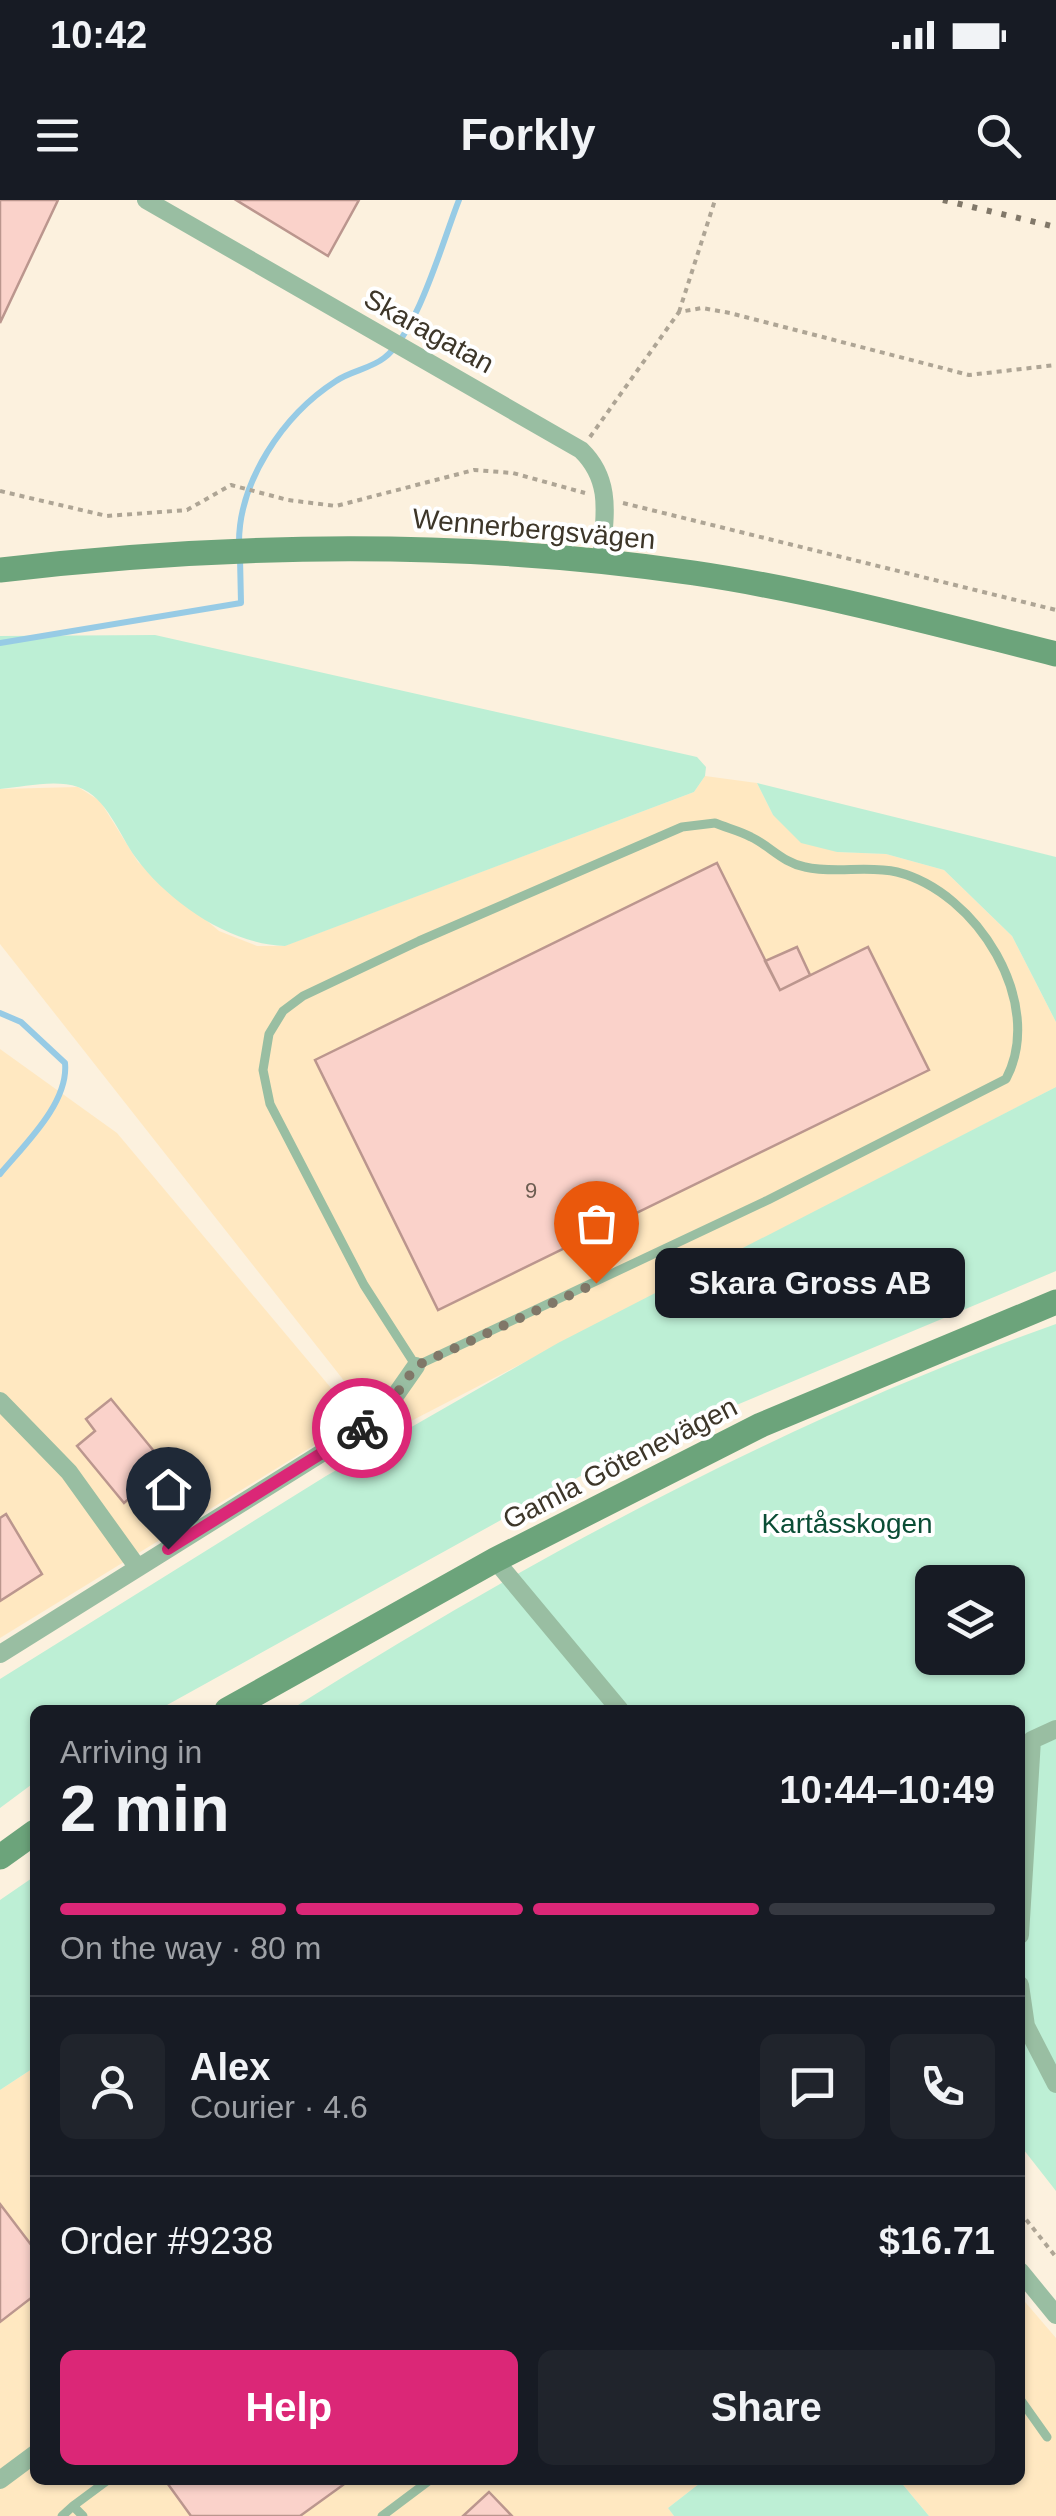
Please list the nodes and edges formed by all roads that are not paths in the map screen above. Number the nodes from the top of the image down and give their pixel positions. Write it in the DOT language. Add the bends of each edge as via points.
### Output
graph roads {
  1 [pos="146,200"];
  2 [pos="601,562"];
  3 [pos="0,570"];
  4 [pos="1056,654"];
  5 [pos="1056,1302"];
  6 [pos="416,1366"];
  7 [pos="0,1400"];
  8 [pos="494,1560"];
  9 [pos="138,1568"];
  10 [pos="0,1654"];
  11 [pos="236,1705"];
  12 [pos="616,1705"];
  13 [pos="1056,1729"];
  14 [pos="30,1836"];
  15 [pos="1025,1853"];
  16 [pos="0,1857"];
  17 [pos="1025,2019"];
  18 [pos="1056,2084"];
  19 [pos="1025,2277"];
  20 [pos="1056,2315"];
  21 [pos="1025,2406"];
  22 [pos="1047,2437"];
  23 [pos="30,2458"];
  24 [pos="0,2480"];
  25 [pos="101,2485"];
  26 [pos="423,2485"];
  27 [pos="73,2506"];
  28 [pos="62,2516"];
  29 [pos="83,2516"];
  30 [pos="382,2516"];
  1 -- 2 [label="street, Skaragatan" via="582,450 598,466 606,498"];
  2 -- 3 [label="street, Wennerbergsvägen" via="495,551 335,547 148,554"];
  2 -- 4 [label="street, Wennerbergsvägen" via="759,584"];
  5 -- 8 [label="street, Gamla Götenevägen" via="761,1425"];
  6 -- 6 [label="lane" via="1006,1080 1018,1039 1010,980 974,926 929,886 900,873 804,867 715,824 682,827 419,940 283,1011 263,1070 270,1104 364,1285"];
  6 -- 9 [label="street" via="381,1416"];
  7 -- 9 [label="street" via="69,1472"];
  8 -- 11 [label="street, Gamla Götenevägen"];
  8 -- 12 [label="street"];
  9 -- 10 [label="street"];
  13 -- 15 [label="street" via="1032,1740"];
  14 -- 16 [label="street"];
  17 -- 18 [label="street"];
  19 -- 20 [label="street"];
  21 -- 22 [label="lane"];
  23 -- 24 [label="street"];
  25 -- 27 [label="lane"];
  26 -- 30 [label="lane"];
  27 -- 28 [label="lane"];
  27 -- 29 [label="lane"];
}
